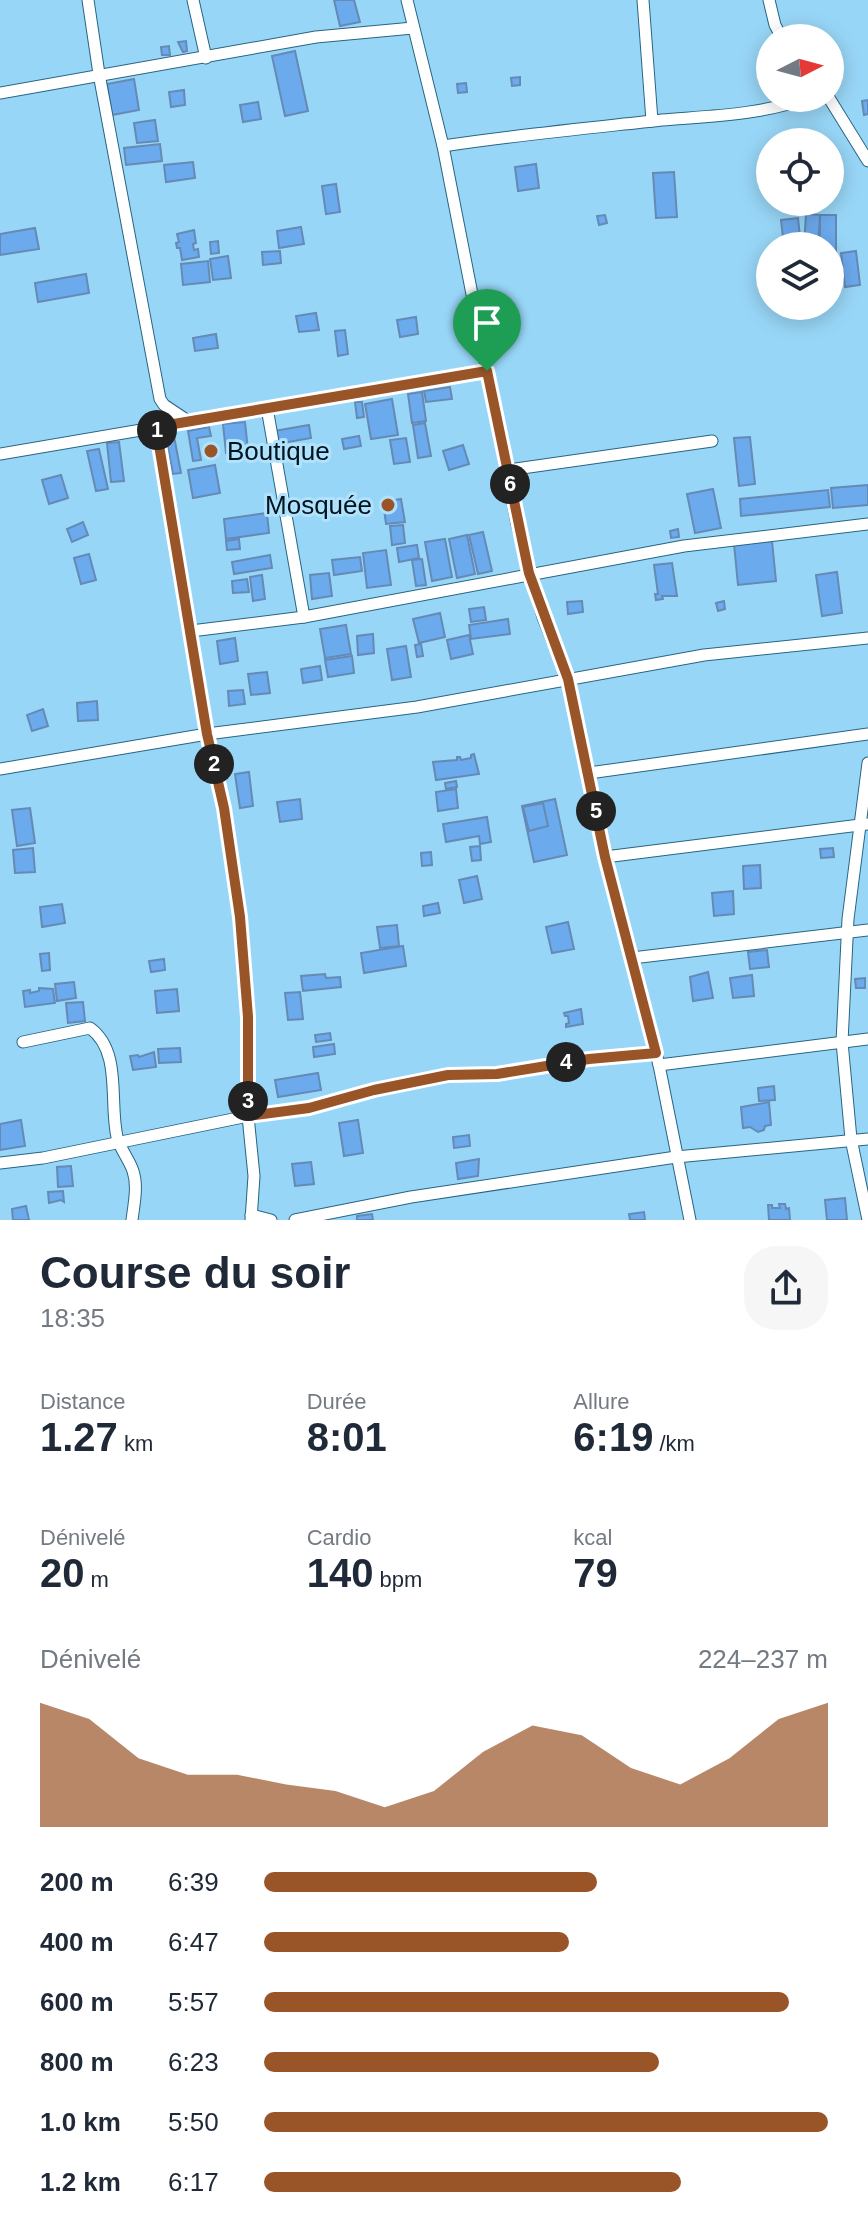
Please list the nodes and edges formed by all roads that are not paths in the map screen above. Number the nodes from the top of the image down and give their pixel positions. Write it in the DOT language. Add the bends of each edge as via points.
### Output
graph roads {
  1 [pos="88,0"];
  2 [pos="193,0"];
  3 [pos="407,0"];
  4 [pos="643,0"];
  5 [pos="769,0"];
  6 [pos="775,24"];
  7 [pos="413,28"];
  8 [pos="206,58"];
  9 [pos="99,74"];
  10 [pos="0,93"];
  11 [pos="756,109"];
  12 [pos="838,112"];
  13 [pos="652,121"];
  14 [pos="443,146"];
  15 [pos="868,161"];
  16 [pos="487,371"];
  17 [pos="267,408"];
  18 [pos="188,421"];
  19 [pos="156,427"];
  20 [pos="712,441"];
  21 [pos="0,454"];
  22 [pos="508,470"];
  23 [pos="868,524"];
  24 [pos="529,573"];
  25 [pos="304,617"];
  26 [pos="191,631"];
  27 [pos="868,638"];
  28 [pos="568,679"];
  29 [pos="207,734"];
  30 [pos="868,734"];
  31 [pos="868,763"];
  32 [pos="0,769"];
  33 [pos="589,773"];
  34 [pos="863,824"];
  35 [pos="605,857"];
  36 [pos="868,930"];
  37 [pos="848,932"];
  38 [pos="632,958"];
  39 [pos="868,1039"];
  40 [pos="23,1042"];
  41 [pos="842,1042"];
  42 [pos="656,1053"];
  43 [pos="659,1065"];
  44 [pos="248,1116"];
  45 [pos="851,1139"];
  46 [pos="868,1139"];
  47 [pos="118,1141"];
  48 [pos="676,1157"];
  49 [pos="0,1163"];
  50 [pos="251,1217"];
  51 [pos="132,1220"];
  52 [pos="271,1220"];
  53 [pos="295,1220"];
  54 [pos="690,1220"];
  55 [pos="868,1220"];
  1 -- 9 [label="street"];
  2 -- 8 [label="street"];
  3 -- 7 [label="street"];
  4 -- 13 [label="street"];
  5 -- 6 [label="street"];
  7 -- 8 [label="street" via="316,37"];
  7 -- 14 [label="street"];
  8 -- 9 [label="street"];
  9 -- 10 [label="street"];
  9 -- 18 [label="street" via="160,399"];
  11 -- 13 [label="street"];
  12 -- 15 [label="street"];
  13 -- 14 [label="street"];
  14 -- 16 [label="street"];
  16 -- 17 [label="street"];
  16 -- 22 [label="street"];
  17 -- 18 [label="street"];
  17 -- 25 [label="street"];
  18 -- 19 [label="street"];
  19 -- 21 [label="street"];
  19 -- 26 [label="street"];
  20 -- 22 [label="street"];
  22 -- 24 [label="street"];
  23 -- 24 [label="street" via="684,546"];
  24 -- 25 [label="street"];
  24 -- 28 [label="street"];
  25 -- 26 [label="street"];
  26 -- 29 [label="street"];
  27 -- 28 [label="street" via="704,655"];
  28 -- 29 [label="street" via="417,707"];
  28 -- 33 [label="street"];
  29 -- 32 [label="street"];
  29 -- 44 [label="street" via="240,917"];
  30 -- 33 [label="street"];
  31 -- 34 [label="street"];
  33 -- 35 [label="street"];
  34 -- 35 [label="street"];
  34 -- 37 [label="street"];
  35 -- 38 [label="street"];
  36 -- 37 [label="street"];
  37 -- 38 [label="street"];
  37 -- 41 [label="street"];
  38 -- 42 [label="street"];
  39 -- 41 [label="street"];
  40 -- 47 [label="street" via="90,1028 103,1038 114,1080"];
  41 -- 43 [label="street"];
  41 -- 45 [label="street"];
  42 -- 43 [label="street"];
  42 -- 44 [label="street" via="497,1074 448,1075 309,1108"];
  43 -- 48 [label="street"];
  44 -- 47 [label="street"];
  44 -- 50 [label="street" via="254,1176"];
  45 -- 46 [label="street"];
  45 -- 48 [label="street"];
  45 -- 55 [label="street"];
  47 -- 49 [label="street"];
  47 -- 51 [label="street" via="133,1173"];
  48 -- 53 [label="street"];
  48 -- 54 [label="street"];
  50 -- 52 [label="street"];
}
